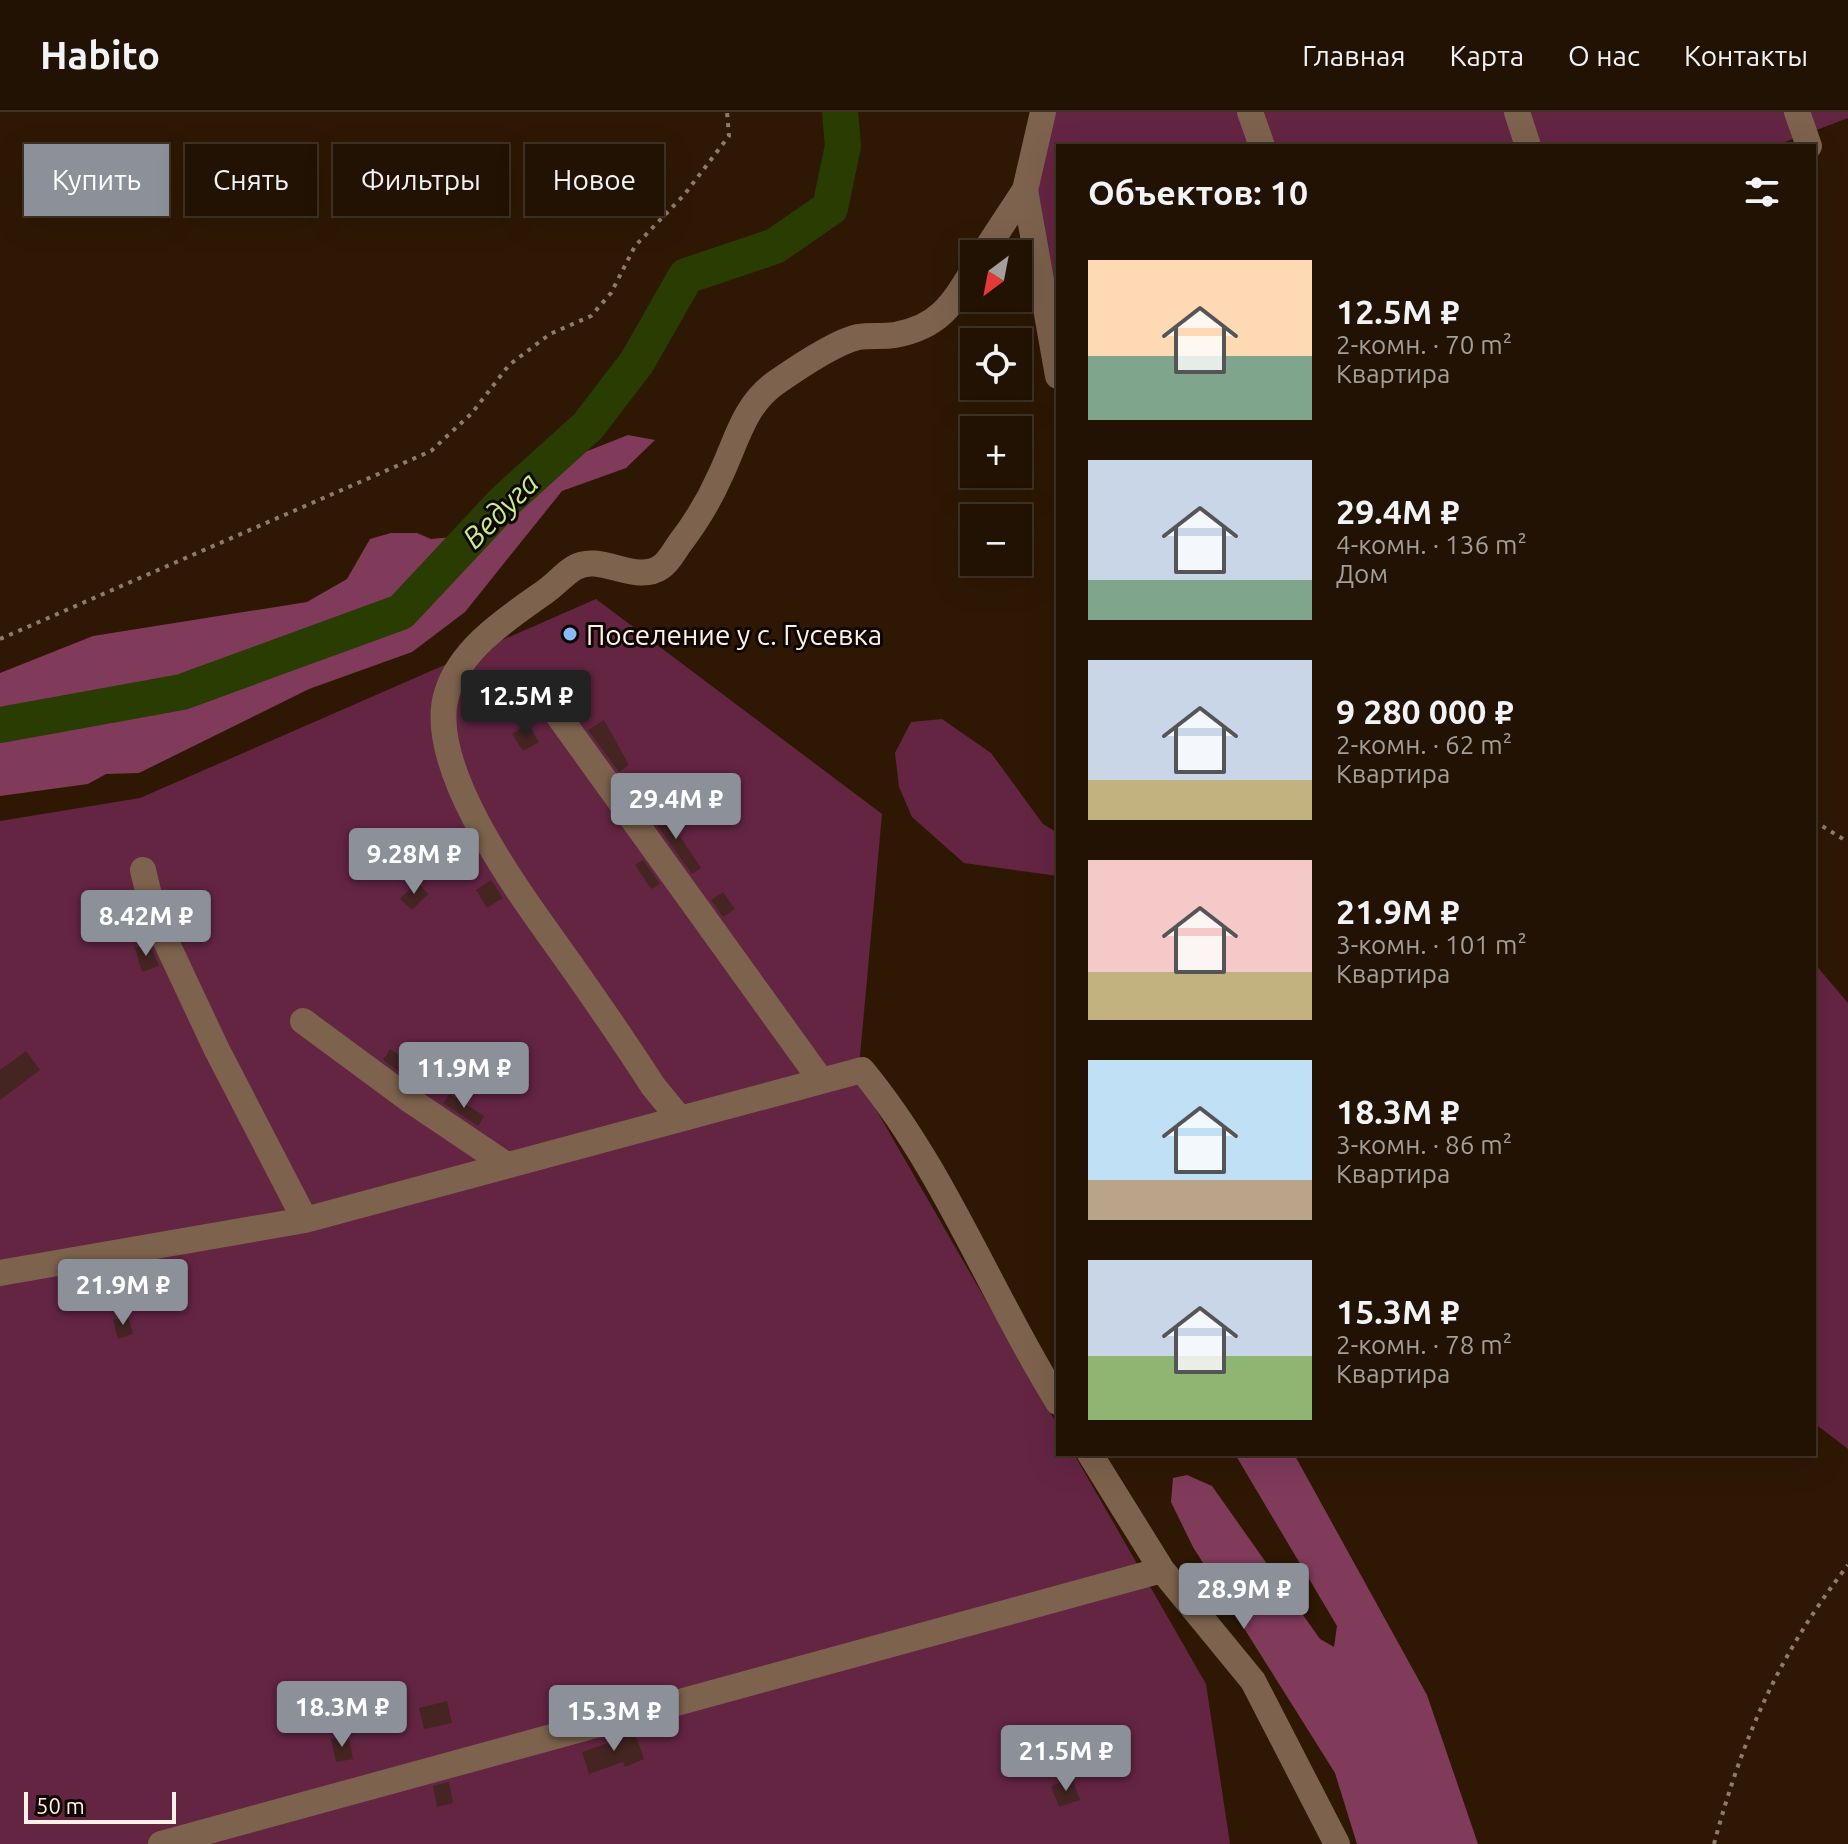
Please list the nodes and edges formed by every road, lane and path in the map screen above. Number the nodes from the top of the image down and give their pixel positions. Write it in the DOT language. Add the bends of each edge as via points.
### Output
graph roads {
  1 [pos="727,112"];
  2 [pos="1043,112"];
  3 [pos="1250,112"];
  4 [pos="1517,112"];
  5 [pos="1797,112"];
  6 [pos="1261,144"];
  7 [pos="1527,144"];
  8 [pos="1808,144"];
  9 [pos="1025,190"];
  10 [pos="992,240"];
  11 [pos="960,292"];
  12 [pos="1056,365"];
  13 [pos="0,639"];
  14 [pos="542,693"];
  15 [pos="1816,822"];
  16 [pos="1848,842"];
  17 [pos="143,870"];
  18 [pos="303,1021"];
  19 [pos="820,1079"];
  20 [pos="680,1119"];
  21 [pos="505,1164"];
  22 [pos="305,1220"];
  23 [pos="0,1273"];
  24 [pos="1056,1399"];
  25 [pos="1091,1456"];
  26 [pos="1848,1565"];
  27 [pos="1162,1570"];
  28 [pos="161,1844"];
  29 [pos="1337,1844"];
  30 [pos="1714,1844"];
  1 -- 13 [label="path" via="729,136 684,195 635,246 611,293 591,316 550,334 509,365 472,413 431,451"];
  2 -- 9 [label="street"];
  3 -- 6 [label="street"];
  4 -- 7 [label="street"];
  5 -- 8 [label="street"];
  9 -- 10 [label="street"];
  9 -- 12 [label="street"];
  11 -- 20 [label="street" via="923,328 845,342 773,385 755,401 700,516 663,566 642,573 588,562 574,568 507,617 460,667 446,694 447,746 490,848"];
  14 -- 19 [label="street"];
  15 -- 16 [label="path"];
  17 -- 22 [label="street" via="154,916"];
  18 -- 21 [label="street"];
  19 -- 20 [label="street"];
  19 -- 24 [label="street" via="862,1070 888,1101 912,1135"];
  20 -- 21 [label="street"];
  21 -- 22 [label="street"];
  22 -- 23 [label="street"];
  25 -- 27 [label="street"];
  26 -- 30 [label="path" via="1809,1615 1775,1675 1734,1771"];
  27 -- 28 [label="street"];
  27 -- 29 [label="street" via="1253,1681"];
}
